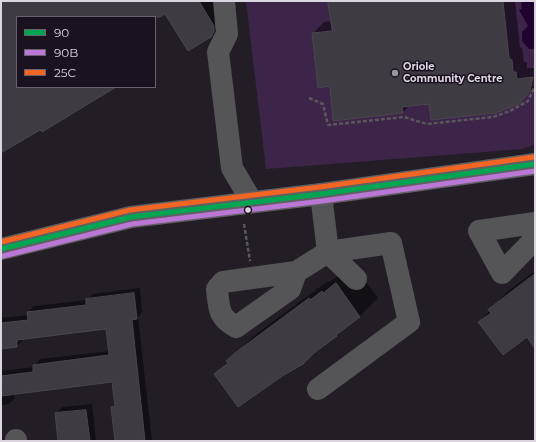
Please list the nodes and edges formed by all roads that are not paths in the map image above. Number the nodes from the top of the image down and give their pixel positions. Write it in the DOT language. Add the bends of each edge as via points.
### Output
graph roads {
  1 [pos="224,1"];
  2 [pos="535,164"];
  3 [pos="320,194"];
  4 [pos="252,202"];
  5 [pos="535,223"];
  6 [pos="535,239"];
  7 [pos="1,249"];
  8 [pos="328,252"];
  9 [pos="296,272"];
  10 [pos="356,279"];
  11 [pos="318,389"];
  1 -- 4 [label="lane" via="227,34 218,52 232,168"];
  2 -- 3 [label="main road"];
  3 -- 4 [label="main road"];
  3 -- 8 [label="lane"];
  4 -- 7 [label="main road" via="131,217"];
  5 -- 6 [label="lane" via="479,231 502,273"];
  8 -- 9 [label="lane"];
  8 -- 10 [label="lane"];
  8 -- 11 [label="lane" via="391,243 409,322"];
}
